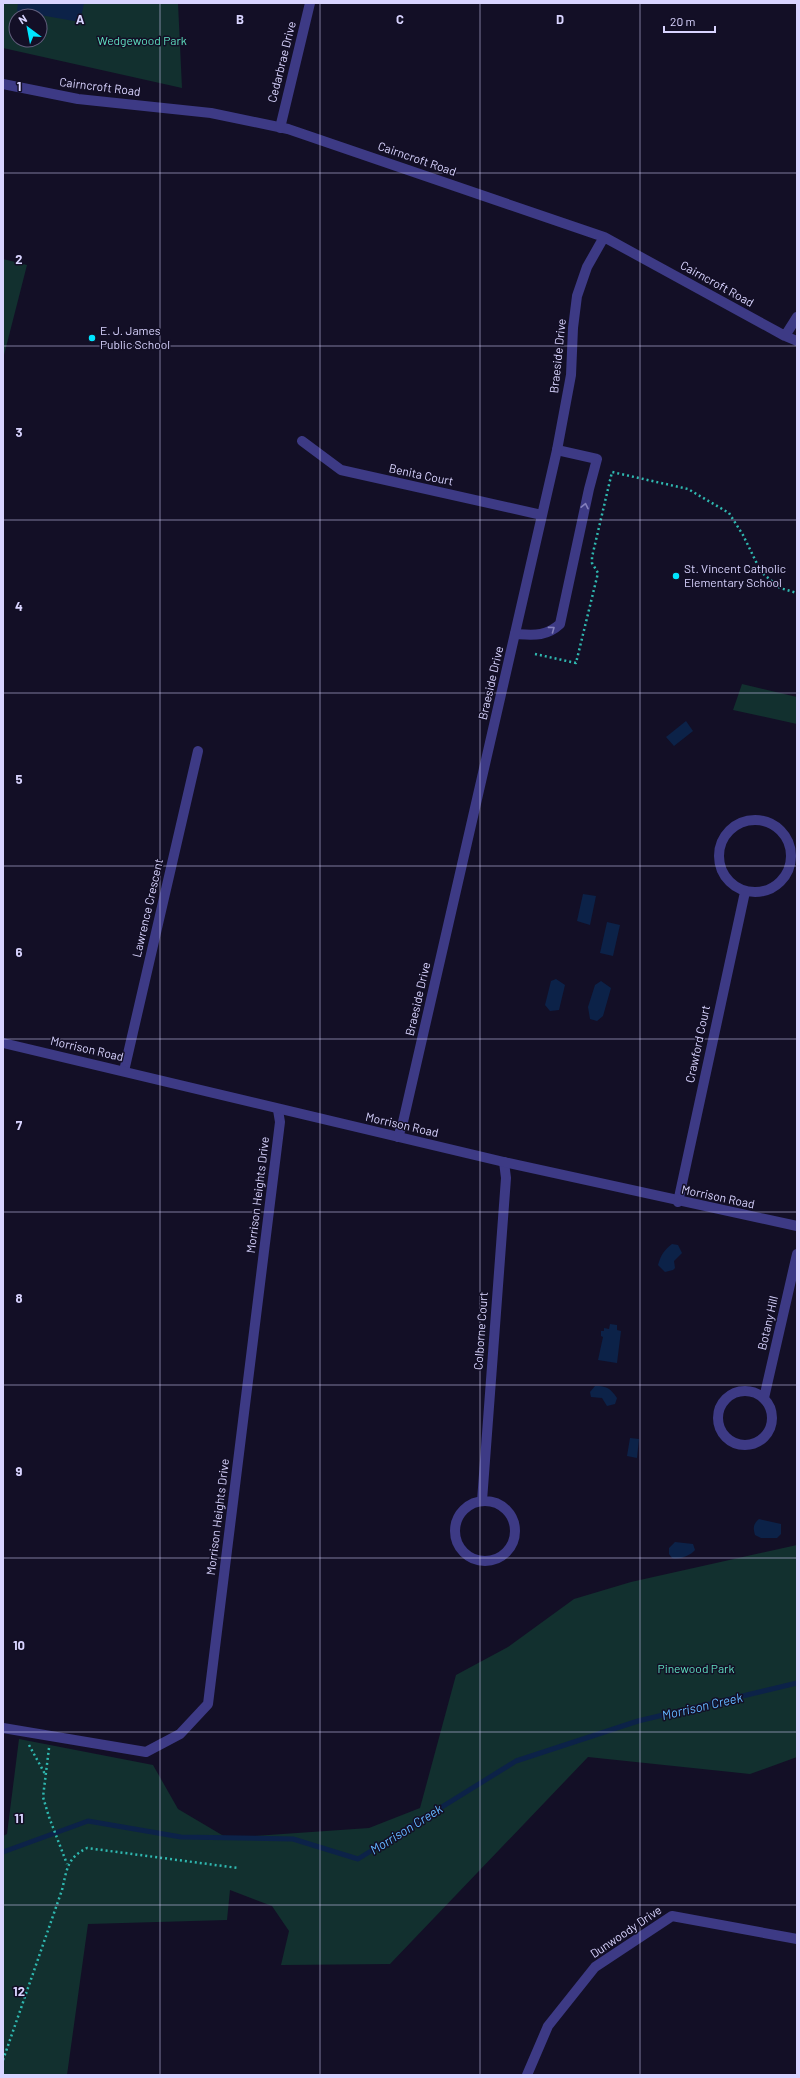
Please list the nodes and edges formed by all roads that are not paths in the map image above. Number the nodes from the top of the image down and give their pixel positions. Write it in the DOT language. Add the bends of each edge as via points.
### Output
graph roads {
  1 [pos="310,3"];
  2 [pos="3,84"];
  3 [pos="280,128"];
  4 [pos="604,237"];
  5 [pos="797,317"];
  6 [pos="785,336"];
  7 [pos="797,341"];
  8 [pos="302,441"];
  9 [pos="556,450"];
  10 [pos="542,515"];
  11 [pos="515,634"];
  12 [pos="198,752"];
  13 [pos="745,892"];
  14 [pos="3,1043"];
  15 [pos="124,1071"];
  16 [pos="278,1110"];
  17 [pos="398,1137"];
  18 [pos="504,1162"];
  19 [pos="678,1202"];
  20 [pos="797,1226"];
  21 [pos="797,1254"];
  22 [pos="764,1398"];
  23 [pos="482,1501"];
  24 [pos="3,1728"];
  25 [pos="797,1939"];
  26 [pos="527,2075"];
  1 -- 3 [label="street, Cedarbrae Drive"];
  2 -- 3 [label="street, Cairncroft Road" via="78,99 211,113"];
  3 -- 4 [label="street, Cairncroft Road"];
  4 -- 6 [label="street, Cairncroft Road"];
  4 -- 9 [label="street, Braeside Drive" via="587,267 578,296 573,328 571,375"];
  5 -- 6 [label="street"];
  6 -- 7 [label="street, Cairncroft Road"];
  8 -- 10 [label="street, Benita Court" via="341,470"];
  9 -- 10 [label="street, Braeside Drive"];
  11 -- 9 [label="street, one-way" via="539,636 560,624 588,489 597,459"];
  10 -- 11 [label="street, Braeside Drive"];
  11 -- 17 [label="street, Braeside Drive"];
  12 -- 15 [label="street, Lawrence Crescent"];
  13 -- 13 [label="street" via="761,893 775,887 786,876 791,861 790,846 783,832 771,823 756,819 741,822 728,830 720,843 718,858 722,873 731,885"];
  13 -- 19 [label="street, Crawford Court"];
  14 -- 15 [label="street, Morrison Road"];
  15 -- 16 [label="street, Morrison Road"];
  16 -- 17 [label="street, Morrison Road"];
  16 -- 24 [label="street, Morrison Heights Drive" via="280,1122 208,1704 180,1734 146,1752"];
  17 -- 18 [label="street, Morrison Road"];
  18 -- 19 [label="street, Morrison Road"];
  18 -- 23 [label="street, Colborne Court" via="506,1178"];
  19 -- 20 [label="street, Morrison Road"];
  21 -- 22 [label="street, Botany Hill"];
  22 -- 22 [label="street" via="747,1390 729,1396 719,1411 718,1421 726,1437 742,1445 751,1444 765,1436 772,1421 772,1413"];
  23 -- 23 [label="street" via="472,1504 458,1518 455,1538 459,1547 470,1557 484,1561 502,1556 513,1540 515,1531 513,1521 501,1506"];
  25 -- 26 [label="street, Dunwoody Drive" via="672,1916 595,1967 548,2026"];
}
